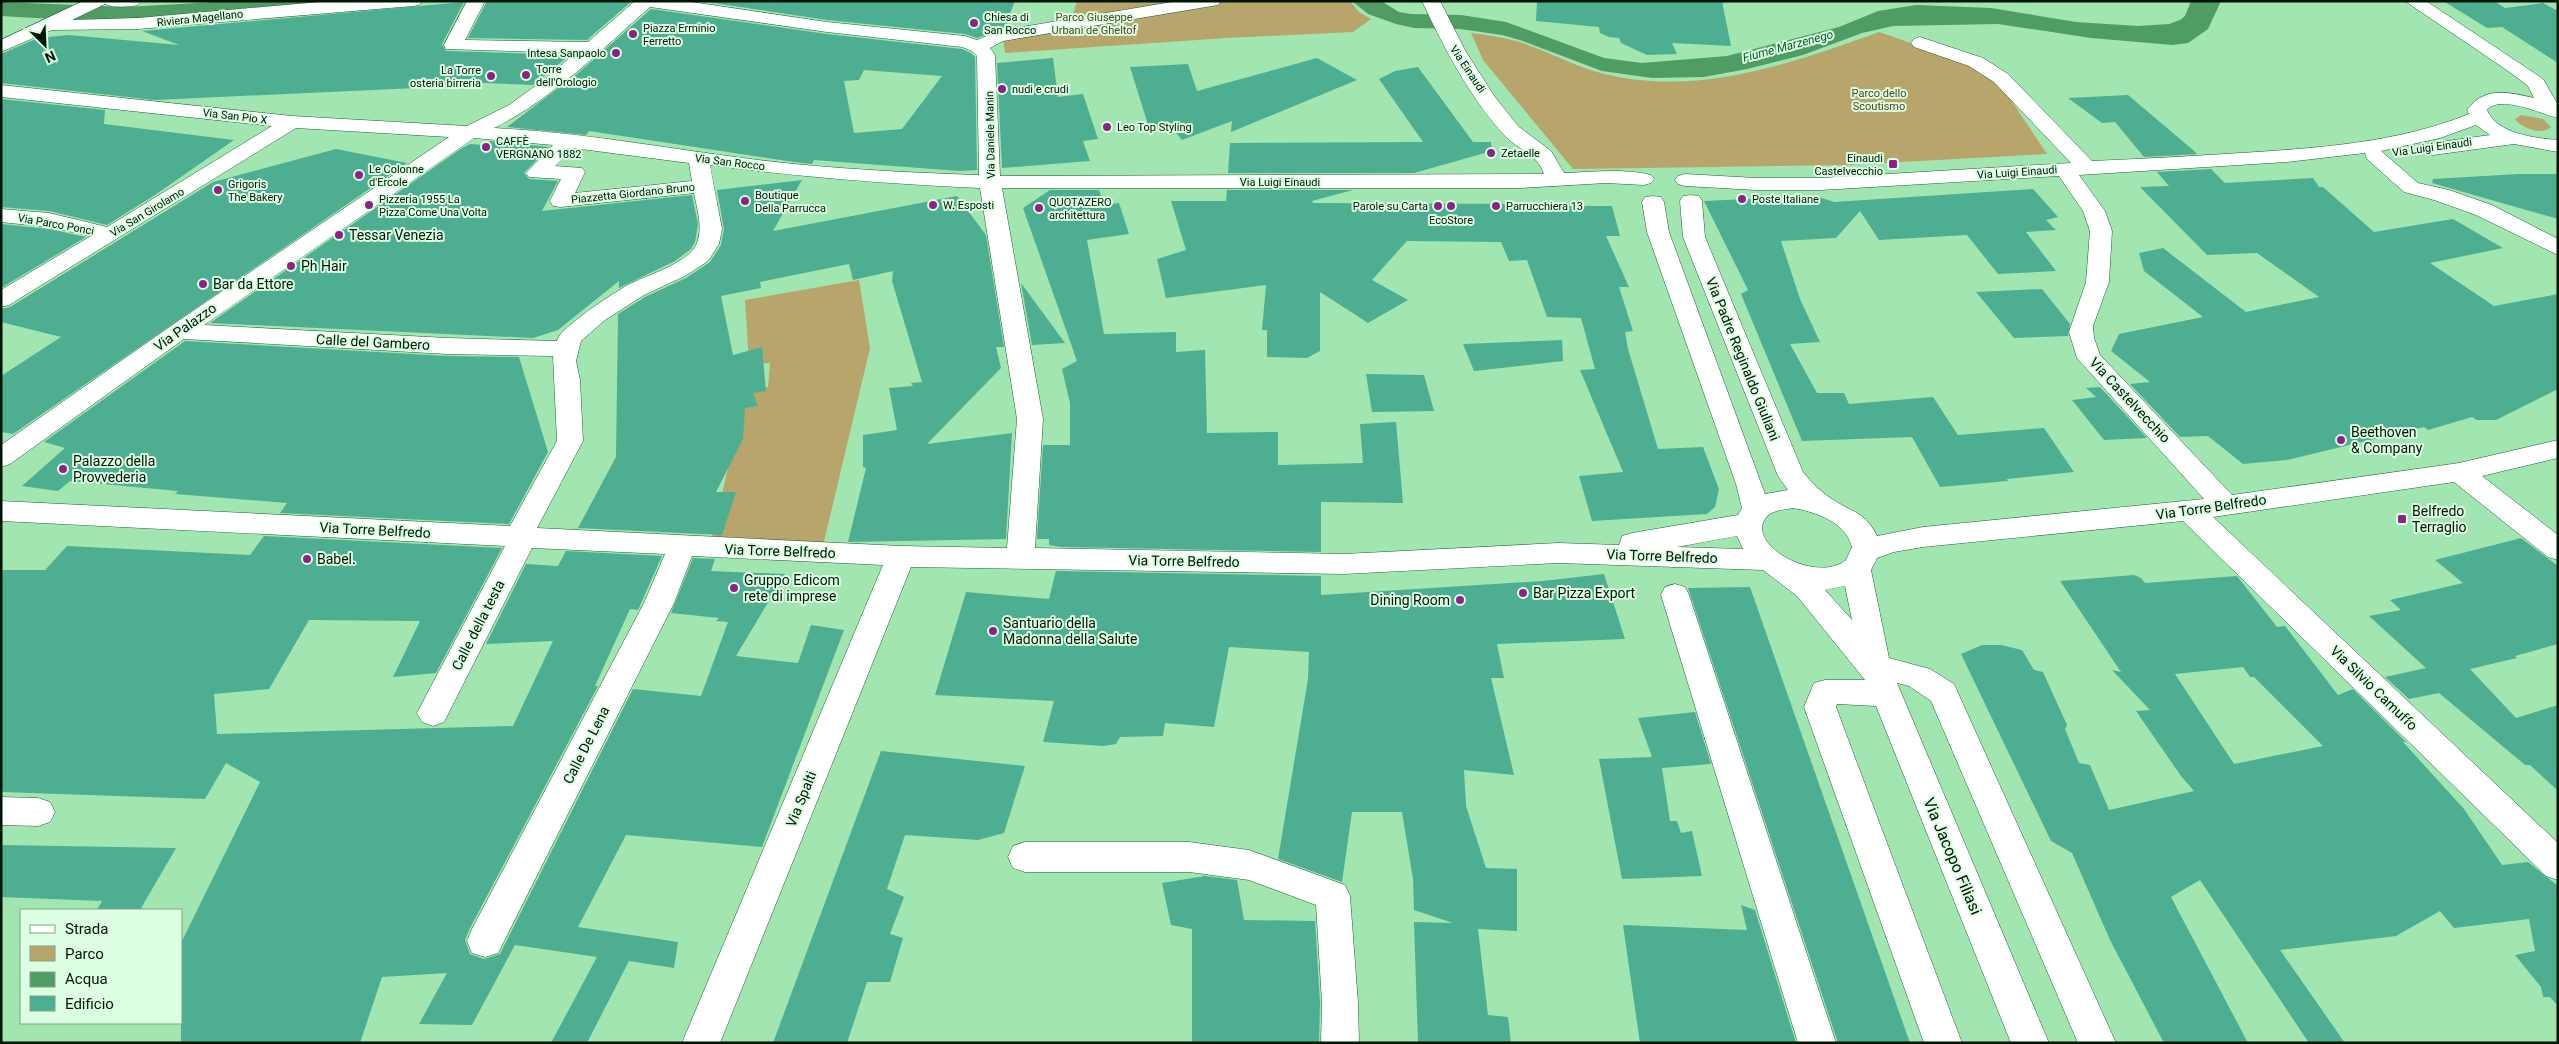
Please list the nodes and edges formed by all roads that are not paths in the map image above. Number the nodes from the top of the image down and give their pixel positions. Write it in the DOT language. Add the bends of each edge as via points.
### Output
graph roads {
  1 [pos="112,1"];
  2 [pos="132,1"];
  3 [pos="413,1"];
  4 [pos="476,1"];
  5 [pos="1212,1"];
  6 [pos="1431,1"];
  7 [pos="2414,1"];
  8 [pos="394,2"];
  9 [pos="641,2"];
  10 [pos="92,4"];
  11 [pos="52,22"];
  12 [pos="1920,43"];
  13 [pos="1,47"];
  14 [pos="979,47"];
  15 [pos="590,48"];
  16 [pos="2489,52"];
  17 [pos="2536,83"];
  18 [pos="2558,85"];
  19 [pos="1,91"];
  20 [pos="2483,109"];
  21 [pos="2553,110"];
  22 [pos="292,122"];
  23 [pos="470,132"];
  24 [pos="1513,133"];
  25 [pos="2326,135"];
  26 [pos="570,140"];
  27 [pos="2524,140"];
  28 [pos="2558,146"];
  29 [pos="2348,150"];
  30 [pos="2374,154"];
  31 [pos="698,158"];
  32 [pos="2558,162"];
  33 [pos="2076,168"];
  34 [pos="1563,181"];
  35 [pos="990,182"];
  36 [pos="1520,182"];
  37 [pos="703,186"];
  38 [pos="1663,186"];
  39 [pos="1,214"];
  40 [pos="110,234"];
  41 [pos="2558,248"];
  42 [pos="1,300"];
  43 [pos="179,331"];
  44 [pos="567,349"];
  45 [pos="2558,449"];
  46 [pos="1,458"];
  47 [pos="2459,472"];
  48 [pos="1821,504"];
  49 [pos="2226,506"];
  50 [pos="1,511"];
  51 [pos="2190,512"];
  52 [pos="1752,517"];
  53 [pos="521,538"];
  54 [pos="682,547"];
  55 [pos="2558,550"];
  56 [pos="1558,553"];
  57 [pos="901,556"];
  58 [pos="1020,558"];
  59 [pos="1860,560"];
  60 [pos="1775,566"];
  61 [pos="1675,595"];
  62 [pos="1881,683"];
  63 [pos="433,713"];
  64 [pos="1,811"];
  65 [pos="38,812"];
  66 [pos="1025,857"];
  67 [pos="2558,865"];
  68 [pos="485,941"];
  69 [pos="701,1043"];
  70 [pos="1340,1043"];
  71 [pos="1817,1043"];
  72 [pos="1942,1043"];
  73 [pos="2030,1043"];
  74 [pos="2096,1043"];
  1 -- 2 [label="street"];
  3 -- 8 [label="street, Riviera Magellano"];
  4 -- 15 [label="street" via="453,45"];
  5 -- 14 [label="street" via="1068,17 998,36"];
  6 -- 24 [label="street, Via Einaudi" via="1452,46"];
  7 -- 16 [label="street"];
  8 -- 11 [label="street, Riviera Magellano" via="130,25"];
  9 -- 14 [label="street" via="965,42"];
  9 -- 15 [label="street"];
  10 -- 11 [label="street"];
  11 -- 13 [label="street"];
  12 -- 33 [label="street, Via Castelvecchio" via="1976,62 2000,78"];
  14 -- 35 [label="street, Via Daniele Manin" via="986,55 988,65"];
  15 -- 23 [label="street" via="556,80 516,109"];
  16 -- 17 [label="street"];
  16 -- 20 [label="street" via="2498,69 2494,88"];
  17 -- 18 [label="street"];
  17 -- 21 [label="street"];
  19 -- 22 [label="street, Via San Pio X"];
  20 -- 21 [label="street" via="2515,100"];
  20 -- 27 [label="street" via="2493,128"];
  20 -- 29 [label="street, Via Luigi Einaudi" via="2434,134"];
  22 -- 23 [label="street, Via San Pio X"];
  22 -- 40 [label="street, Via San Girolamo"];
  23 -- 26 [label="street, Via San Rocco"];
  23 -- 43 [label="street, Via Palazzo"];
  24 -- 34 [label="street" via="1540,150"];
  24 -- 36 [label="street"];
  25 -- 29 [label="street"];
  26 -- 31 [label="street, Via San Rocco"];
  26 -- 37 [label="street, Piazzetta Giordano Bruno" via="536,173 575,172 561,201"];
  27 -- 28 [label="street"];
  27 -- 30 [label="street, Via Luigi Einaudi"];
  27 -- 32 [label="street"];
  29 -- 30 [label="street, Via Luigi Einaudi"];
  29 -- 33 [label="street, Via Luigi Einaudi"];
  30 -- 41 [label="street" via="2411,188 2484,210"];
  31 -- 35 [label="street, Via San Rocco" via="794,170"];
  31 -- 37 [label="street"];
  33 -- 38 [label="street, Via Luigi Einaudi" via="1821,184"];
  33 -- 49 [label="street, Via Castelvecchio" via="2100,224 2101,250 2095,296 2080,326 2081,340 2089,358"];
  34 -- 36 [label="street, Via Luigi Einaudi"];
  34 -- 38 [label="street, Via Luigi Einaudi" via="1584,185"];
  35 -- 36 [label="street, Via Luigi Einaudi"];
  35 -- 58 [label="street, Via Daniele Manin" via="1030,418"];
  37 -- 44 [label="street" via="710,229 708,244 700,256 597,315 570,338"];
  38 -- 48 [label="street, Via Padre Reginaldo Giuliani" via="1694,237 1791,476"];
  38 -- 52 [label="street" via="1658,232 1749,484"];
  39 -- 40 [label="street, Via Parco Ponci" via="49,220"];
  40 -- 42 [label="street, Via San Girolamo"];
  43 -- 44 [label="street, Calle del Gambero" via="447,346"];
  43 -- 46 [label="street, Via Palazzo"];
  44 -- 53 [label="street, Calle della testa" via="564,361 568,380 570,441"];
  45 -- 47 [label="street, Via Torre Belfredo"];
  47 -- 49 [label="street, Via Torre Belfredo"];
  47 -- 55 [label="street"];
  48 -- 52 [label="street" via="1803,499 1768,502"];
  48 -- 59 [label="street" via="1841,513 1856,527 1862,537"];
  49 -- 51 [label="street, Via Torre Belfredo"];
  50 -- 53 [label="street, Via Torre Belfredo"];
  51 -- 59 [label="street, Via Torre Belfredo" via="1923,537 1891,542"];
  51 -- 67 [label="street, Via Silvio Camuffo"];
  52 -- 56 [label="street, Via Torre Belfredo" via="1702,533"];
  52 -- 60 [label="street" via="1750,538 1759,554"];
  53 -- 54 [label="street, Via Torre Belfredo"];
  53 -- 63 [label="street, Calle della testa"];
  54 -- 57 [label="street, Via Torre Belfredo"];
  54 -- 68 [label="street, Calle De Lena" via="656,610"];
  56 -- 58 [label="street, Via Torre Belfredo" via="1344,564"];
  56 -- 60 [label="street, Via Torre Belfredo"];
  57 -- 58 [label="street, Via Torre Belfredo"];
  57 -- 69 [label="street, Via Spalti"];
  59 -- 60 [label="street" via="1844,576 1828,579 1811,579"];
  59 -- 62 [label="street, Via Jacopo Filiasi"];
  60 -- 62 [label="street, Via Jacopo Filiasi" via="1807,588"];
  61 -- 71 [label="street"];
  62 -- 72 [label="street" via="1825,692 1820,707"];
  62 -- 73 [label="street, Via Jacopo Filiasi"];
  62 -- 74 [label="street" via="1897,670 1915,674 1943,693"];
  64 -- 65 [label="street"];
  66 -- 70 [label="street" via="1189,857 1249,865 1333,896"];
}
